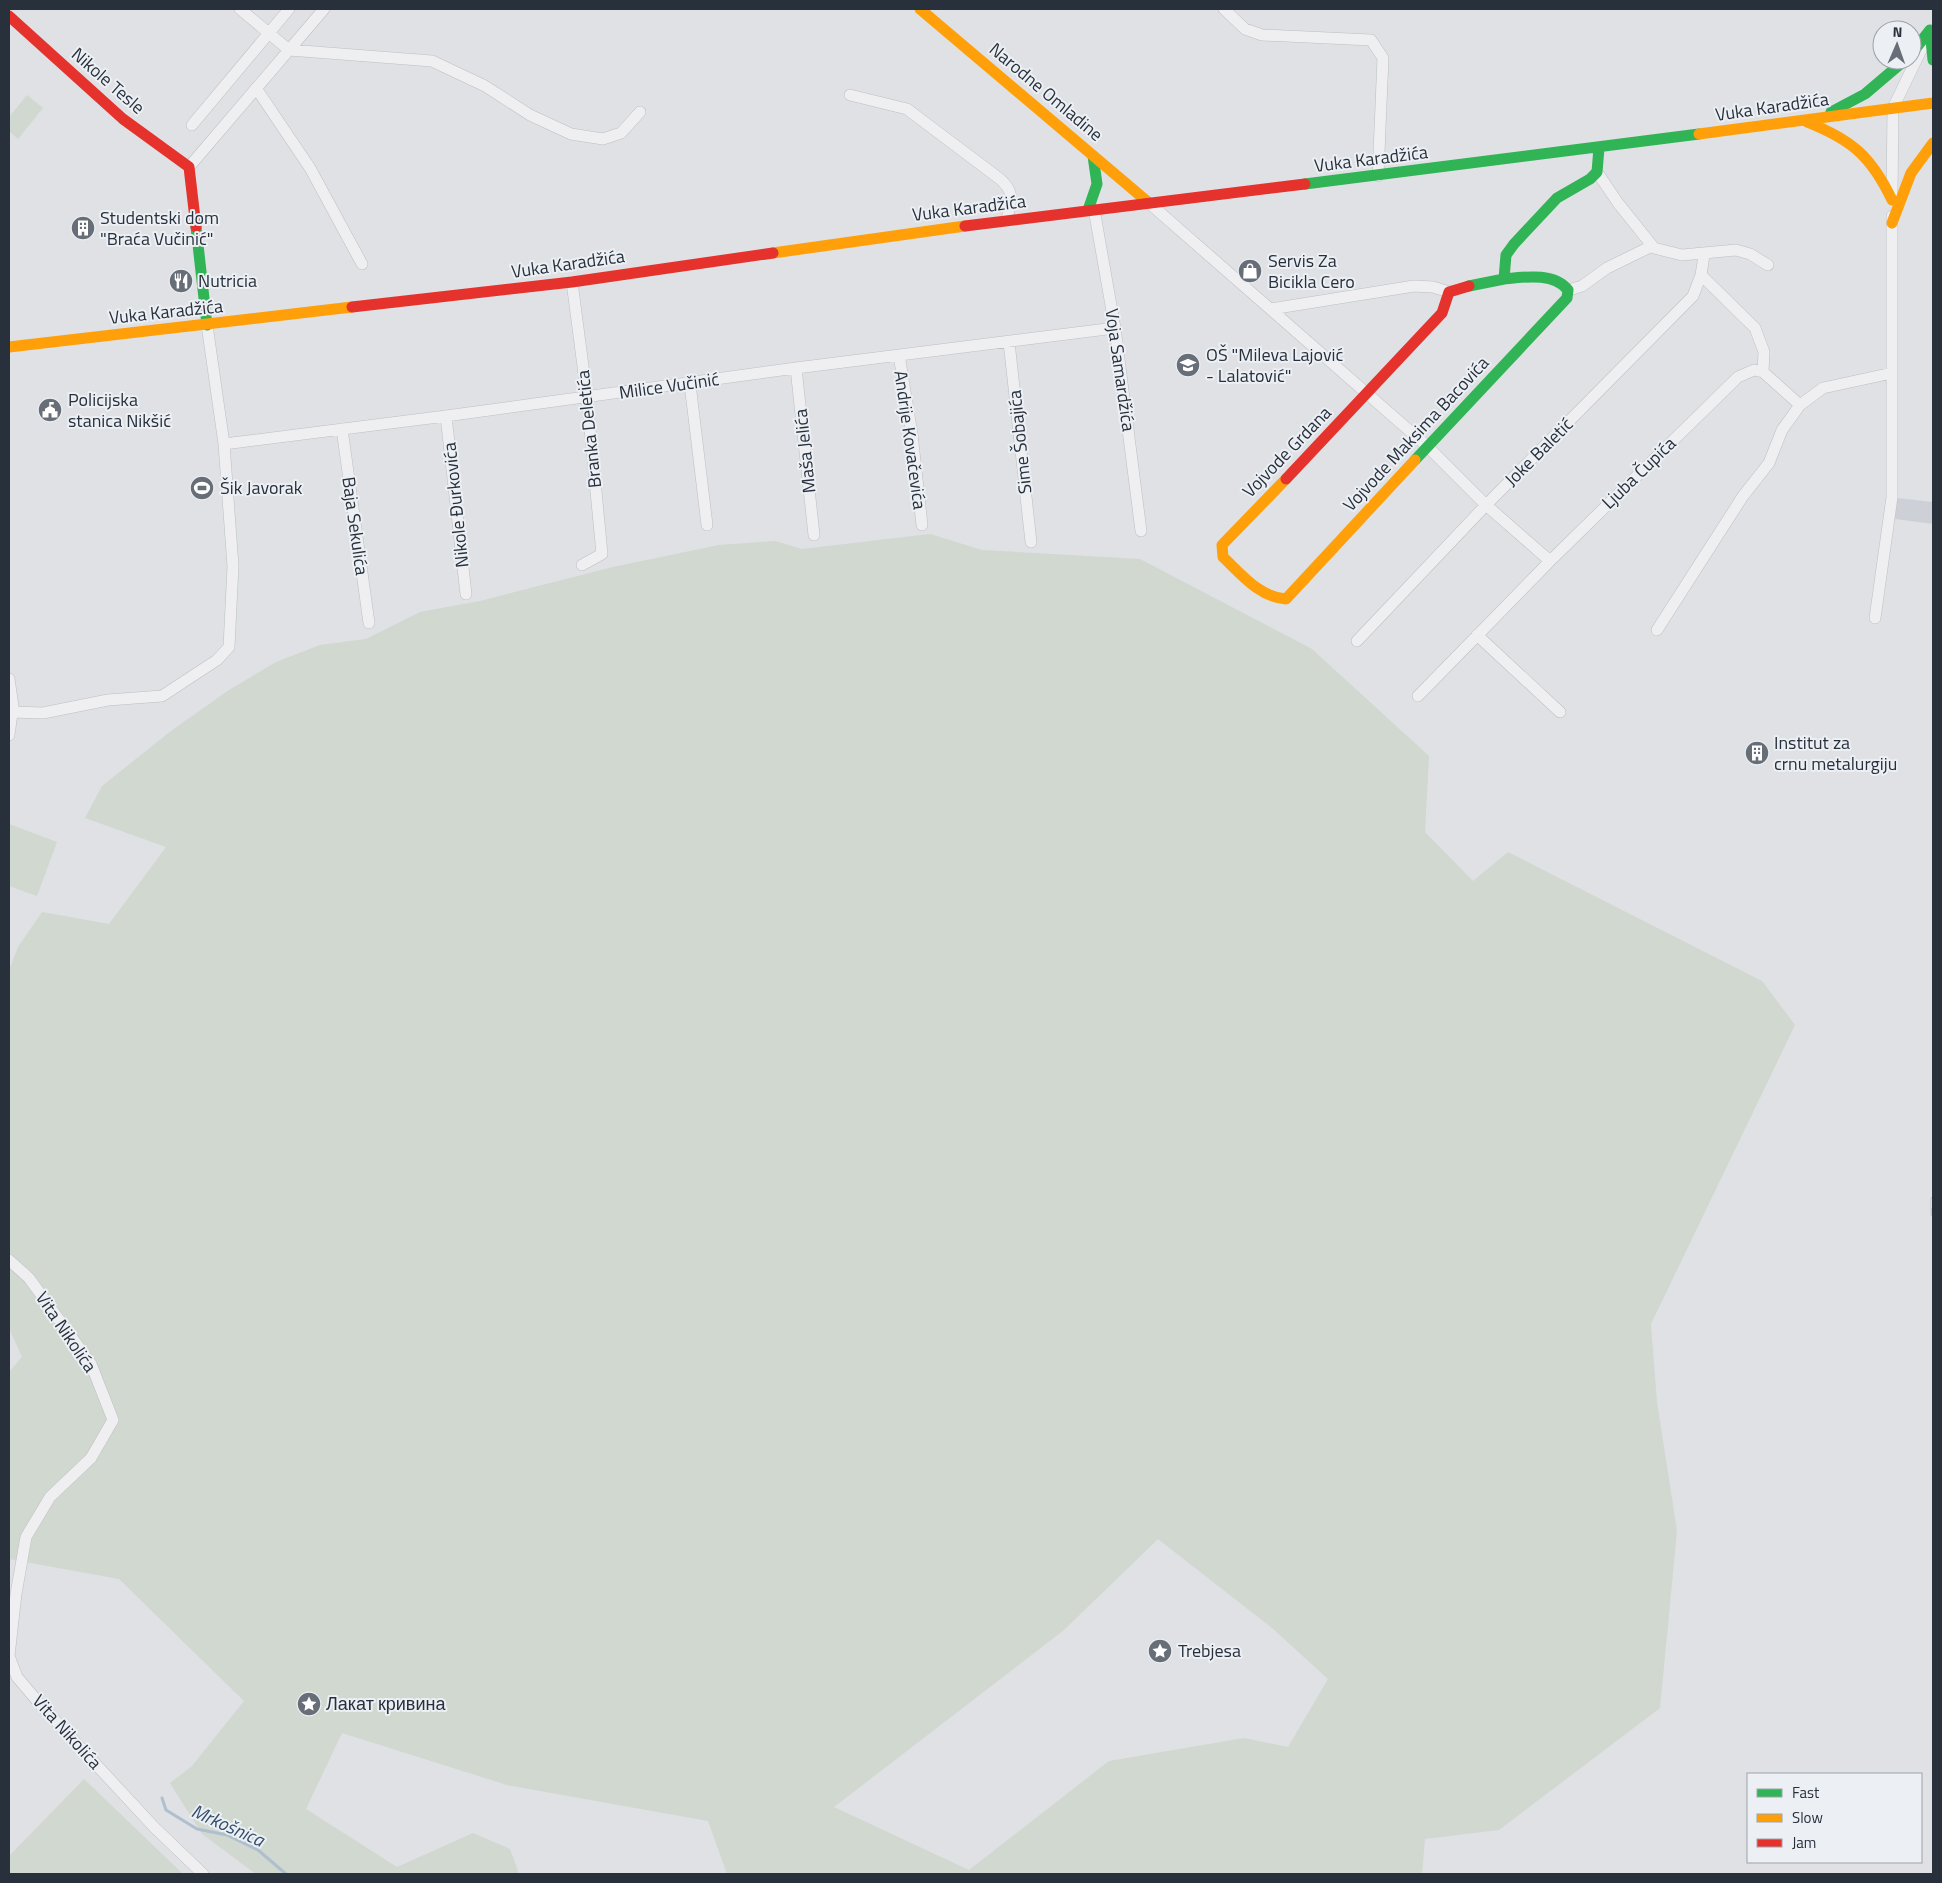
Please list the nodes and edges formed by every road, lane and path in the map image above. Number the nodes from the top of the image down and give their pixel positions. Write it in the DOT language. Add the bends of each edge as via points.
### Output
graph roads {
  1 [pos="240,9"];
  2 [pos="289,9"];
  3 [pos="324,9"];
  4 [pos="920,9"];
  5 [pos="1224,9"];
  6 [pos="9,16"];
  7 [pos="1932,27"];
  8 [pos="269,33"];
  9 [pos="1922,40"];
  10 [pos="289,50"];
  11 [pos="1933,60"];
  12 [pos="1893,70"];
  13 [pos="256,88"];
  14 [pos="850,95"];
  15 [pos="1933,103"];
  16 [pos="1893,108"];
  17 [pos="640,112"];
  18 [pos="1805,122"];
  19 [pos="192,125"];
  20 [pos="1933,143"];
  21 [pos="1599,148"];
  22 [pos="1093,156"];
  23 [pos="189,168"];
  24 [pos="1597,172"];
  25 [pos="1378,176"];
  26 [pos="1892,200"];
  27 [pos="1149,202"];
  28 [pos="1091,210"];
  29 [pos="1007,220"];
  30 [pos="1892,223"];
  31 [pos="1652,246"];
  32 [pos="1704,255"];
  33 [pos="362,264"];
  34 [pos="1768,265"];
  35 [pos="1701,275"];
  36 [pos="1504,279"];
  37 [pos="572,282"];
  38 [pos="1569,291"];
  39 [pos="1450,292"];
  40 [pos="1271,309"];
  41 [pos="208,325"];
  42 [pos="1115,328"];
  43 [pos="1009,342"];
  44 [pos="9,347"];
  45 [pos="899,355"];
  46 [pos="796,368"];
  47 [pos="1763,372"];
  48 [pos="1892,374"];
  49 [pos="690,384"];
  50 [pos="1368,394"];
  51 [pos="587,397"];
  52 [pos="1800,404"];
  53 [pos="446,416"];
  54 [pos="342,429"];
  55 [pos="224,444"];
  56 [pos="1427,446"];
  57 [pos="1486,505"];
  58 [pos="707,525"];
  59 [pos="922,525"];
  60 [pos="1141,531"];
  61 [pos="814,535"];
  62 [pos="1031,542"];
  63 [pos="1550,561"];
  64 [pos="582,564"];
  65 [pos="466,594"];
  66 [pos="1286,599"];
  67 [pos="1875,618"];
  68 [pos="368,624"];
  69 [pos="1657,630"];
  70 [pos="1477,635"];
  71 [pos="1357,641"];
  72 [pos="9,679"];
  73 [pos="1418,696"];
  74 [pos="12,712"];
  75 [pos="1560,712"];
  76 [pos="9,736"];
  77 [pos="9,1260"];
  78 [pos="204,1874"];
  1 -- 8 [label="street"];
  2 -- 8 [label="street"];
  3 -- 10 [label="street"];
  4 -- 22 [label="street, Narodne Omladine"];
  5 -- 25 [label="street" via="1245,29 1262,35 1371,40 1383,58"];
  6 -- 23 [label="street, Nikole Tesle" via="123,118"];
  7 -- 9 [label="street"];
  7 -- 11 [label="street"];
  7 -- 16 [label="street"];
  8 -- 10 [label="street"];
  8 -- 19 [label="street"];
  10 -- 13 [label="street"];
  10 -- 17 [label="street" via="432,62 485,86 530,115 571,134 603,139 621,133"];
  12 -- 18 [label="street" via="1865,94 1839,109"];
  13 -- 23 [label="street"];
  13 -- 33 [label="street" via="310,168"];
  14 -- 29 [label="street" via="907,109 1009,186"];
  15 -- 16 [label="street, Vuka Karadžića"];
  16 -- 18 [label="street, Vuka Karadžića"];
  16 -- 26 [label="street"];
  18 -- 21 [label="street, Vuka Karadžića"];
  18 -- 26 [label="street" via="1841,135 1868,156"];
  20 -- 30 [label="street" via="1910,173"];
  21 -- 24 [label="street"];
  21 -- 25 [label="street, Vuka Karadžića"];
  22 -- 27 [label="street, Narodne Omladine"];
  22 -- 28 [label="street" via="1099,183"];
  23 -- 41 [label="street"];
  24 -- 31 [label="street"];
  24 -- 36 [label="street" via="1557,198 1514,244 1506,255"];
  25 -- 27 [label="street, Vuka Karadžića"];
  26 -- 30 [label="street"];
  27 -- 28 [label="street, Vuka Karadžića"];
  27 -- 40 [label="street"];
  28 -- 29 [label="street, Vuka Karadžića"];
  28 -- 42 [label="street, Voja Samardžića"];
  29 -- 37 [label="street, Vuka Karadžića"];
  30 -- 48 [label="street"];
  31 -- 32 [label="street" via="1682,255"];
  31 -- 38 [label="street" via="1606,268 1582,286"];
  32 -- 34 [label="street" via="1736,250"];
  32 -- 35 [label="street, Joke Baletić"];
  35 -- 47 [label="street" via="1755,328 1764,352"];
  35 -- 57 [label="street, Joke Baletić" via="1693,296"];
  36 -- 38 [label="street" via="1546,279 1560,282"];
  36 -- 39 [label="street"];
  37 -- 41 [label="street, Vuka Karadžića"];
  37 -- 51 [label="street, Branka Deletića"];
  38 -- 56 [label="street, Vojvode Maksima Bacovića" via="1568,298"];
  39 -- 40 [label="street" via="1414,286"];
  39 -- 50 [label="street, Vojvode Grdana" via="1442,313"];
  40 -- 50 [label="street"];
  41 -- 44 [label="street, Vuka Karadžića"];
  41 -- 55 [label="street"];
  42 -- 43 [label="street, Milice Vučinić"];
  42 -- 60 [label="street, Voja Samardžića"];
  43 -- 45 [label="street, Milice Vučinić"];
  43 -- 62 [label="street, Sime Šobajića"];
  45 -- 46 [label="street, Milice Vučinić"];
  45 -- 59 [label="street, Andrije Kovačevića"];
  46 -- 49 [label="street, Milice Vučinić"];
  46 -- 61 [label="street, Maša Jelića"];
  47 -- 52 [label="street"];
  47 -- 63 [label="street, Ljuba Čupića" via="1754,370 1738,377"];
  48 -- 52 [label="street" via="1823,388"];
  48 -- 67 [label="street" via="1892,497"];
  49 -- 51 [label="street, Milice Vučinić"];
  49 -- 58 [label="street"];
  50 -- 56 [label="street"];
  50 -- 66 [label="street, Vojvode Grdana" via="1222,545 1223,557 1265,593 1276,600"];
  51 -- 53 [label="street, Milice Vučinić"];
  51 -- 64 [label="street, Branka Deletića" via="602,554"];
  52 -- 69 [label="street" via="1782,430 1769,463 1743,496"];
  53 -- 54 [label="street, Milice Vučinić"];
  53 -- 65 [label="street, Nikole Đurkovića"];
  54 -- 55 [label="street, Milice Vučinić"];
  54 -- 68 [label="street, Baja Sekulića"];
  55 -- 74 [label="street" via="233,566 229,647 162,696 108,700 43,713"];
  56 -- 57 [label="street"];
  56 -- 66 [label="street, Vojvode Maksima Bacovića"];
  57 -- 63 [label="street"];
  57 -- 71 [label="street, Joke Baletić"];
  63 -- 70 [label="street, Ljuba Čupića"];
  70 -- 73 [label="street, Ljuba Čupića"];
  70 -- 75 [label="street"];
  72 -- 74 [label="street"];
  74 -- 76 [label="street"];
  77 -- 78 [label="street, Vita Nikolića" via="29,1278 91,1364 113,1420 91,1458 50,1497 26,1537 9,1656 17,1677 39,1703 154,1828"];
}
